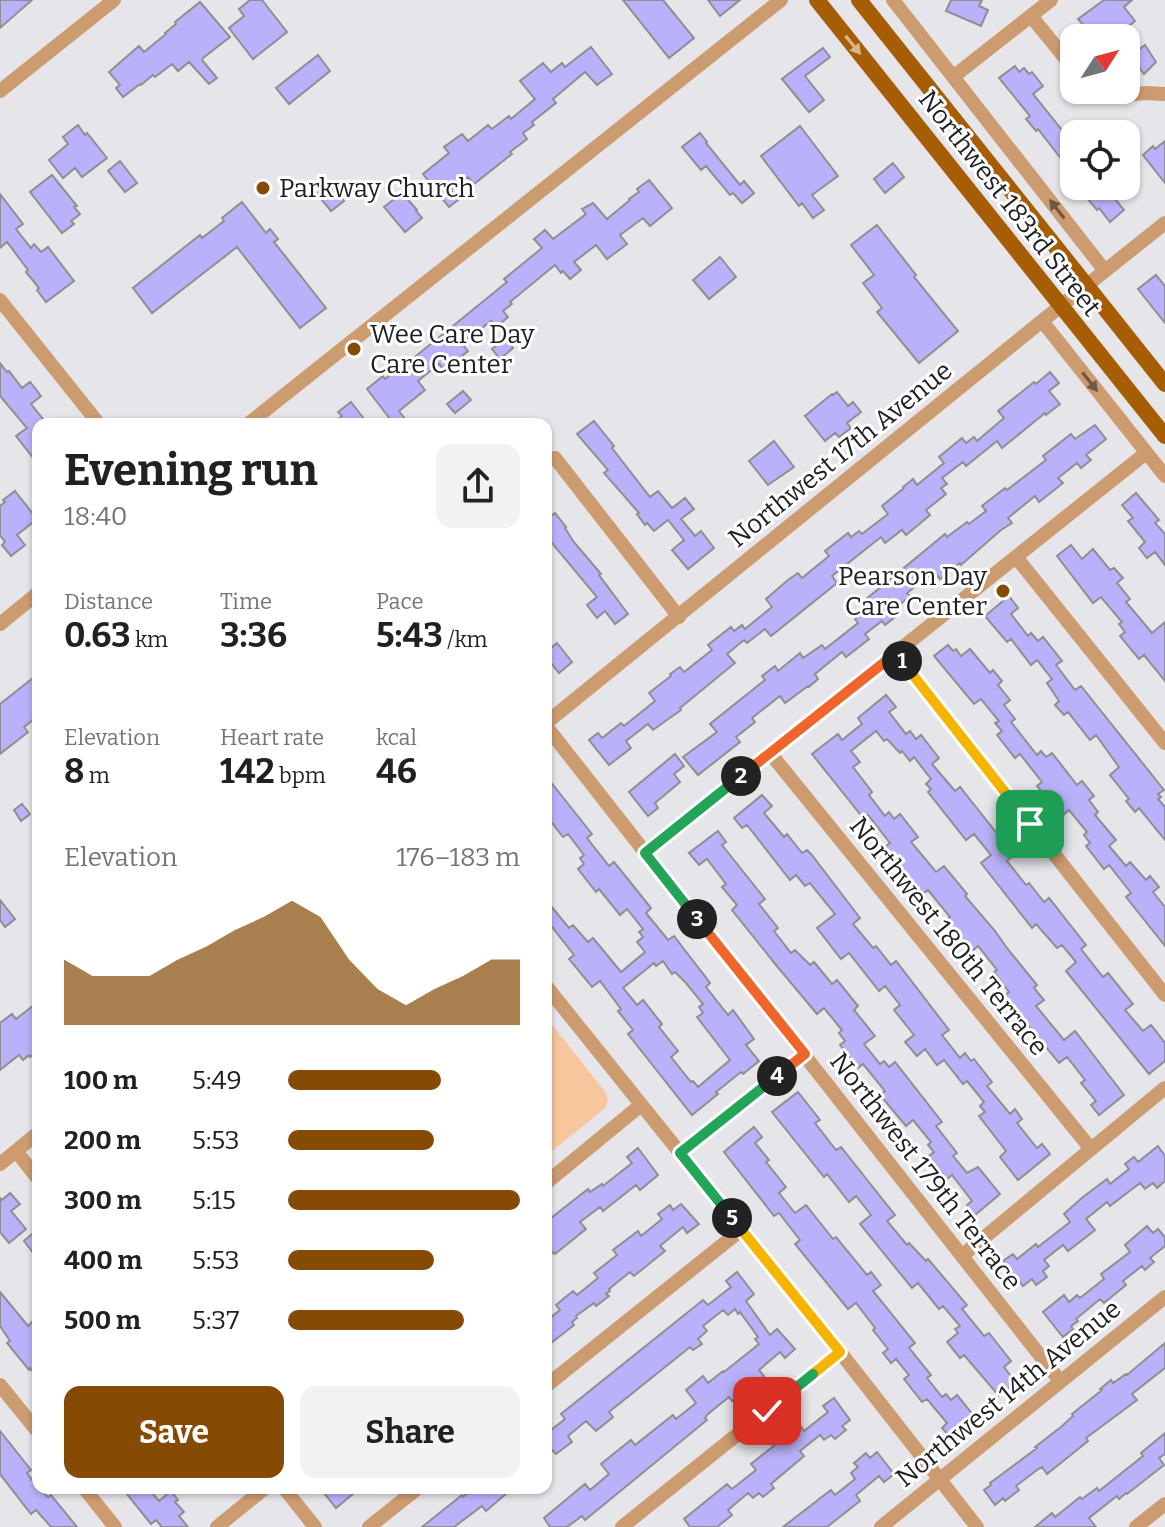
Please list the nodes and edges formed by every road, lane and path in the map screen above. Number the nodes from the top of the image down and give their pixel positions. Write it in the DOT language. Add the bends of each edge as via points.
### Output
graph roads {
  1 [pos="114,0"];
  2 [pos="781,0"];
  3 [pos="817,0"];
  4 [pos="893,0"];
  5 [pos="1051,0"];
  6 [pos="859,3"];
  7 [pos="1031,16"];
  8 [pos="1060,52"];
  9 [pos="953,77"];
  10 [pos="0,91"];
  11 [pos="1140,94"];
  12 [pos="1165,94"];
  13 [pos="1165,223"];
  14 [pos="1105,271"];
  15 [pos="1086,285"];
  16 [pos="0,300"];
  17 [pos="1060,306"];
  18 [pos="1042,321"];
  19 [pos="1165,384"];
  20 [pos="94,418"];
  21 [pos="256,418"];
  22 [pos="1165,436"];
  23 [pos="1146,453"];
  24 [pos="555,458"];
  25 [pos="1165,476"];
  26 [pos="1016,557"];
  27 [pos="32,598"];
  28 [pos="679,617"];
  29 [pos="0,624"];
  30 [pos="896,653"];
  31 [pos="552,720"];
  32 [pos="552,733"];
  33 [pos="1165,743"];
  34 [pos="770,753"];
  35 [pos="645,853"];
  36 [pos="552,994"];
  37 [pos="1165,995"];
  38 [pos="805,1054"];
  39 [pos="1165,1088"];
  40 [pos="641,1105"];
  41 [pos="32,1138"];
  42 [pos="1091,1149"];
  43 [pos="16,1151"];
  44 [pos="680,1153"];
  45 [pos="0,1164"];
  46 [pos="32,1171"];
  47 [pos="552,1178"];
  48 [pos="741,1230"];
  49 [pos="963,1255"];
  50 [pos="1165,1297"];
  51 [pos="840,1352"];
  52 [pos="552,1381"];
  53 [pos="1060,1381"];
  54 [pos="0,1385"];
  55 [pos="32,1425"];
  56 [pos="938,1479"];
  57 [pos="89,1494"];
  58 [pos="258,1494"];
  59 [pos="289,1494"];
  60 [pos="410,1494"];
  61 [pos="1165,1504"];
  62 [pos="115,1527"];
  63 [pos="217,1527"];
  64 [pos="315,1527"];
  65 [pos="369,1527"];
  66 [pos="622,1527"];
  67 [pos="881,1527"];
  68 [pos="977,1527"];
  69 [pos="1136,1527"];
  1 -- 10 [label="street"];
  2 -- 21 [label="street"];
  3 -- 17 [label="main road, Northwest 183rd Street, one-way"];
  4 -- 9 [label="street, Northwest 183rd Street"];
  5 -- 7 [label="street"];
  6 -- 15 [label="main road, Northwest 183rd Street"];
  7 -- 8 [label="street"];
  7 -- 9 [label="street"];
  14 -- 9 [label="street, Northwest 183rd Street, one-way"];
  11 -- 12 [label="street"];
  13 -- 14 [label="street, Northwest 17th Avenue"];
  14 -- 15 [label="street, Northwest 17th Avenue"];
  15 -- 17 [label="street, Northwest 17th Avenue"];
  15 -- 19 [label="main road, Northwest 183rd Street"];
  16 -- 20 [label="street"];
  17 -- 18 [label="street, Northwest 17th Avenue"];
  17 -- 22 [label="main road, Northwest 183rd Street"];
  18 -- 23 [label="street, Northwest 183rd Street, one-way"];
  18 -- 28 [label="street, Northwest 17th Avenue"];
  23 -- 25 [label="street, Northwest 183rd Street"];
  23 -- 26 [label="street"];
  24 -- 28 [label="street"];
  26 -- 30 [label="street"];
  26 -- 33 [label="street"];
  27 -- 29 [label="street"];
  28 -- 31 [label="street, Northwest 17th Avenue"];
  30 -- 34 [label="street"];
  30 -- 37 [label="street"];
  32 -- 35 [label="street, Northwest 179th Terrace"];
  34 -- 35 [label="street"];
  34 -- 42 [label="street, Northwest 180th Terrace"];
  35 -- 38 [label="street, Northwest 179th Terrace"];
  36 -- 40 [label="street"];
  38 -- 44 [label="street"];
  38 -- 49 [label="street, Northwest 179th Terrace"];
  39 -- 42 [label="street"];
  40 -- 44 [label="street"];
  40 -- 47 [label="street"];
  41 -- 43 [label="street"];
  42 -- 49 [label="street"];
  43 -- 45 [label="street"];
  43 -- 46 [label="street"];
  44 -- 48 [label="street"];
  48 -- 51 [label="street"];
  48 -- 52 [label="street"];
  49 -- 53 [label="street, Northwest 179th Terrace"];
  50 -- 53 [label="street, Northwest 14th Avenue"];
  51 -- 56 [label="street"];
  51 -- 66 [label="street"];
  53 -- 56 [label="street, Northwest 14th Avenue"];
  54 -- 55 [label="street"];
  56 -- 67 [label="street, Northwest 14th Avenue"];
  56 -- 68 [label="street"];
  57 -- 62 [label="street"];
  58 -- 63 [label="street"];
  59 -- 64 [label="street"];
  60 -- 65 [label="street"];
  61 -- 69 [label="street"];
}
